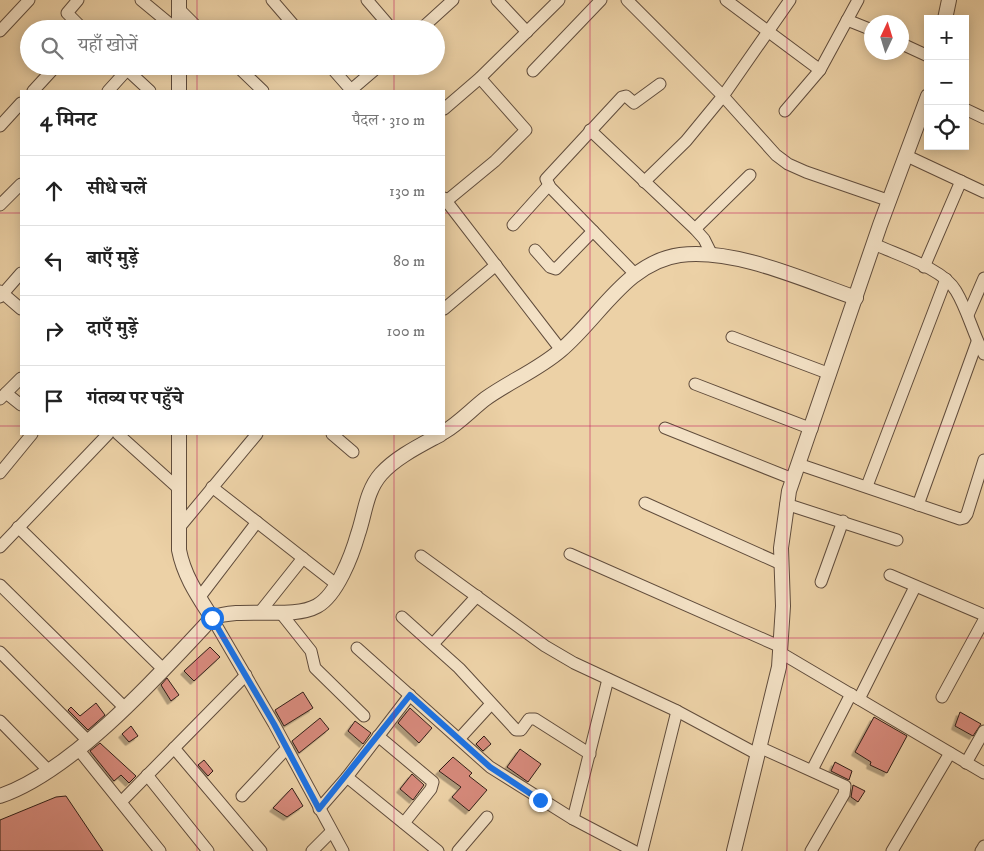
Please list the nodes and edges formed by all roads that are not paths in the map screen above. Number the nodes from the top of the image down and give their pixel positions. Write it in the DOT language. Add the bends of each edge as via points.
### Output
graph roads {
  1 [pos="29,0"];
  2 [pos="78,0"];
  3 [pos="141,0"];
  4 [pos="272,0"];
  5 [pos="367,0"];
  6 [pos="497,0"];
  7 [pos="559,0"];
  8 [pos="601,0"];
  9 [pos="627,0"];
  10 [pos="726,0"];
  11 [pos="790,0"];
  12 [pos="858,0"];
  13 [pos="949,0"];
  14 [pos="450,1"];
  15 [pos="179,4"];
  16 [pos="945,15"];
  17 [pos="74,20"];
  18 [pos="166,20"];
  19 [pos="178,20"];
  20 [pos="192,20"];
  21 [pos="289,20"];
  22 [pos="384,20"];
  23 [pos="431,20"];
  24 [pos="847,20"];
  25 [pos="864,27"];
  26 [pos="0,31"];
  27 [pos="527,32"];
  28 [pos="768,32"];
  29 [pos="909,47"];
  30 [pos="924,54"];
  31 [pos="820,70"];
  32 [pos="533,71"];
  33 [pos="48,75"];
  34 [pos="120,75"];
  35 [pos="133,75"];
  36 [pos="179,75"];
  37 [pos="246,75"];
  38 [pos="338,75"];
  39 [pos="368,75"];
  40 [pos="480,78"];
  41 [pos="660,84"];
  42 [pos="34,90"];
  43 [pos="109,90"];
  44 [pos="149,90"];
  45 [pos="179,90"];
  46 [pos="262,90"];
  47 [pos="351,90"];
  48 [pos="723,96"];
  49 [pos="20,104"];
  50 [pos="925,105"];
  51 [pos="445,108"];
  52 [pos="785,111"];
  53 [pos="969,112"];
  54 [pos="984,118"];
  55 [pos="1,121"];
  56 [pos="590,130"];
  57 [pos="907,156"];
  58 [pos="750,175"];
  59 [pos="960,181"];
  60 [pos="644,182"];
  61 [pos="20,185"];
  62 [pos="549,186"];
  63 [pos="984,192"];
  64 [pos="445,200"];
  65 [pos="890,201"];
  66 [pos="0,206"];
  67 [pos="513,225"];
  68 [pos="694,229"];
  69 [pos="593,231"];
  70 [pos="874,244"];
  71 [pos="535,250"];
  72 [pos="712,255"];
  73 [pos="496,264"];
  74 [pos="924,266"];
  75 [pos="20,274"];
  76 [pos="636,274"];
  77 [pos="946,278"];
  78 [pos="984,278"];
  79 [pos="1,294"];
  80 [pos="856,298"];
  81 [pos="20,308"];
  82 [pos="445,308"];
  83 [pos="968,315"];
  84 [pos="732,337"];
  85 [pos="977,342"];
  86 [pos="561,350"];
  87 [pos="984,354"];
  88 [pos="830,374"];
  89 [pos="20,379"];
  90 [pos="695,384"];
  91 [pos="3,396"];
  92 [pos="20,404"];
  93 [pos="665,428"];
  94 [pos="812,429"];
  95 [pos="445,431"];
  96 [pos="31,435"];
  97 [pos="107,435"];
  98 [pos="119,435"];
  99 [pos="179,435"];
  100 [pos="256,435"];
  101 [pos="333,435"];
  102 [pos="439,435"];
  103 [pos="353,452"];
  104 [pos="984,460"];
  105 [pos="798,464"];
  106 [pos="0,473"];
  107 [pos="793,479"];
  108 [pos="867,486"];
  109 [pos="212,487"];
  110 [pos="178,489"];
  111 [pos="645,504"];
  112 [pos="786,504"];
  113 [pos="918,505"];
  114 [pos="842,521"];
  115 [pos="257,522"];
  116 [pos="18,527"];
  117 [pos="178,529"];
  118 [pos="896,540"];
  119 [pos="0,547"];
  120 [pos="570,554"];
  121 [pos="421,556"];
  122 [pos="303,558"];
  123 [pos="781,564"];
  124 [pos="890,575"];
  125 [pos="821,582"];
  126 [pos="336,584"];
  127 [pos="0,585"];
  128 [pos="916,587"];
  129 [pos="477,596"];
  130 [pos="199,598"];
  131 [pos="260,612"];
  132 [pos="280,612"];
  133 [pos="984,615"];
  134 [pos="402,617"];
  135 [pos="212,618"];
  136 [pos="984,620"];
  137 [pos="433,644"];
  138 [pos="357,648"];
  139 [pos="781,650"];
  140 [pos="0,652"];
  141 [pos="163,669"];
  142 [pos="246,675"];
  143 [pos="608,679"];
  144 [pos="410,695"];
  145 [pos="855,696"];
  146 [pos="942,697"];
  147 [pos="492,704"];
  148 [pos="124,707"];
  149 [pos="677,712"];
  150 [pos="364,716"];
  151 [pos="0,721"];
  152 [pos="984,731"];
  153 [pos="378,736"];
  154 [pos="458,739"];
  155 [pos="83,745"];
  156 [pos="174,748"];
  157 [pos="287,748"];
  158 [pos="758,751"];
  159 [pos="950,753"];
  160 [pos="590,754"];
  161 [pos="966,763"];
  162 [pos="48,770"];
  163 [pos="812,770"];
  164 [pos="984,773"];
  165 [pos="147,776"];
  166 [pos="347,777"];
  167 [pos="0,796"];
  168 [pos="242,796"];
  169 [pos="121,802"];
  170 [pos="319,809"];
  171 [pos="487,817"];
  172 [pos="573,819"];
  173 [pos="404,823"];
  174 [pos="331,832"];
  175 [pos="984,846"];
  176 [pos="160,851"];
  177 [pos="208,851"];
  178 [pos="261,851"];
  179 [pos="312,851"];
  180 [pos="344,851"];
  181 [pos="438,851"];
  182 [pos="458,851"];
  183 [pos="634,851"];
  184 [pos="642,851"];
  185 [pos="734,851"];
  186 [pos="811,851"];
  187 [pos="892,851"];
  188 [pos="981,851"];
  1 -- 26 [label="street"];
  2 -- 17 [label="street" via="67,13"];
  3 -- 18 [label="street"];
  4 -- 21 [label="street"];
  5 -- 22 [label="street"];
  6 -- 27 [label="street"];
  7 -- 27 [label="street"];
  8 -- 32 [label="street"];
  9 -- 48 [label="street"];
  10 -- 28 [label="street"];
  11 -- 28 [label="street"];
  12 -- 24 [label="street"];
  13 -- 16 [label="street"];
  14 -- 23 [label="street"];
  15 -- 19 [label="street"];
  15 -- 20 [label="street"];
  24 -- 25 [label="street"];
  24 -- 31 [label="street"];
  27 -- 40 [label="street"];
  28 -- 31 [label="street"];
  28 -- 48 [label="street"];
  29 -- 30 [label="street"];
  31 -- 52 [label="street"];
  33 -- 42 [label="street"];
  34 -- 43 [label="street"];
  35 -- 44 [label="street"];
  36 -- 45 [label="street"];
  37 -- 46 [label="street"];
  38 -- 47 [label="street"];
  39 -- 47 [label="street"];
  40 -- 51 [label="street"];
  40 -- 64 [label="street" via="526,130 495,161"];
  41 -- 56 [label="street" via="634,103 624,96"];
  48 -- 60 [label="street" via="686,141"];
  48 -- 65 [label="street" via="788,164"];
  49 -- 55 [label="street"];
  50 -- 57 [label="street"];
  53 -- 54 [label="street"];
  56 -- 60 [label="street"];
  56 -- 62 [label="street" via="548,174"];
  57 -- 59 [label="street"];
  57 -- 65 [label="street"];
  58 -- 68 [label="street"];
  59 -- 63 [label="street"];
  59 -- 74 [label="street"];
  60 -- 68 [label="street"];
  61 -- 66 [label="street"];
  62 -- 67 [label="street"];
  62 -- 69 [label="street"];
  64 -- 73 [label="street"];
  65 -- 70 [label="street"];
  68 -- 72 [label="street" via="704,239"];
  69 -- 71 [label="street" via="556,269 550,267"];
  69 -- 76 [label="street"];
  70 -- 74 [label="street"];
  70 -- 80 [label="street"];
  72 -- 76 [label="street" via="668,258"];
  72 -- 80 [label="street" via="768,268"];
  73 -- 82 [label="street"];
  73 -- 86 [label="street"];
  74 -- 77 [label="street"];
  75 -- 79 [label="street"];
  76 -- 86 [label="street"];
  77 -- 83 [label="street"];
  77 -- 108 [label="street"];
  78 -- 83 [label="street"];
  79 -- 81 [label="street"];
  80 -- 88 [label="street"];
  83 -- 85 [label="street"];
  84 -- 88 [label="street"];
  85 -- 87 [label="street"];
  85 -- 113 [label="street"];
  86 -- 95 [label="street"];
  88 -- 94 [label="street"];
  89 -- 91 [label="street"];
  90 -- 94 [label="street"];
  91 -- 92 [label="street"];
  93 -- 107 [label="street"];
  94 -- 105 [label="street"];
  96 -- 106 [label="street"];
  97 -- 116 [label="street"];
  98 -- 110 [label="street"];
  99 -- 110 [label="street"];
  100 -- 109 [label="street"];
  101 -- 103 [label="street"];
  102 -- 126 [label="street" via="390,465 380,475"];
  104 -- 113 [label="street" via="964,518"];
  105 -- 107 [label="street"];
  105 -- 108 [label="street"];
  107 -- 112 [label="street"];
  108 -- 113 [label="street"];
  109 -- 115 [label="street"];
  109 -- 117 [label="street"];
  110 -- 117 [label="street"];
  111 -- 123 [label="street"];
  112 -- 114 [label="street"];
  112 -- 123 [label="street"];
  114 -- 118 [label="street"];
  114 -- 125 [label="street"];
  115 -- 122 [label="street"];
  115 -- 130 [label="street"];
  116 -- 119 [label="street"];
  116 -- 141 [label="street"];
  117 -- 130 [label="street" via="182,567"];
  120 -- 139 [label="street"];
  121 -- 129 [label="street"];
  122 -- 126 [label="street"];
  122 -- 131 [label="street"];
  123 -- 139 [label="street"];
  124 -- 128 [label="street"];
  126 -- 132 [label="street" via="324,601 315,607"];
  127 -- 148 [label="street"];
  128 -- 133 [label="street"];
  128 -- 145 [label="street"];
  129 -- 137 [label="street"];
  129 -- 143 [label="street" via="545,646"];
  130 -- 135 [label="street"];
  131 -- 132 [label="street"];
  131 -- 135 [label="street"];
  132 -- 150 [label="street" via="311,651 315,668"];
  134 -- 137 [label="street"];
  135 -- 141 [label="street"];
  135 -- 142 [label="street"];
  136 -- 146 [label="street"];
  137 -- 147 [label="street"];
  138 -- 144 [label="street"];
  139 -- 145 [label="street"];
  139 -- 158 [label="street"];
  140 -- 155 [label="street"];
  141 -- 148 [label="street"];
  142 -- 156 [label="street"];
  142 -- 157 [label="street"];
  143 -- 149 [label="street"];
  143 -- 160 [label="street"];
  144 -- 153 [label="street"];
  144 -- 154 [label="street"];
  145 -- 159 [label="street"];
  145 -- 163 [label="street"];
  147 -- 154 [label="street"];
  147 -- 160 [label="street" via="516,730 522,729 529,719 535,719"];
  148 -- 155 [label="street"];
  149 -- 158 [label="street"];
  149 -- 184 [label="street"];
  151 -- 162 [label="street"];
  152 -- 161 [label="street"];
  153 -- 166 [label="street"];
  153 -- 173 [label="street" via="434,782"];
  154 -- 172 [label="street" via="514,784"];
  155 -- 162 [label="street"];
  155 -- 169 [label="street"];
  156 -- 165 [label="street"];
  156 -- 178 [label="street"];
  157 -- 168 [label="street"];
  157 -- 170 [label="street"];
  158 -- 163 [label="street"];
  158 -- 185 [label="street"];
  159 -- 161 [label="street"];
  159 -- 187 [label="street"];
  160 -- 172 [label="street"];
  161 -- 164 [label="street"];
  162 -- 167 [label="street"];
  163 -- 186 [label="street" via="841,783 846,790"];
  165 -- 169 [label="street"];
  165 -- 177 [label="street"];
  166 -- 170 [label="street"];
  166 -- 173 [label="street"];
  169 -- 176 [label="street"];
  170 -- 174 [label="street"];
  171 -- 182 [label="street"];
  172 -- 183 [label="street"];
  173 -- 181 [label="street"];
  174 -- 179 [label="street"];
  174 -- 180 [label="street"];
  175 -- 188 [label="street"];
}
